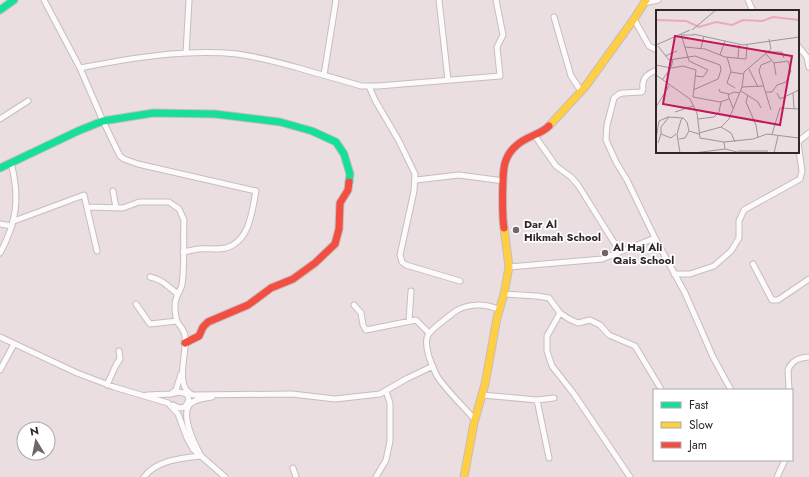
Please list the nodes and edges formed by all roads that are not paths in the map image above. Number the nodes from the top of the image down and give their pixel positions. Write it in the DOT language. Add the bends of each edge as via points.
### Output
graph roads {
  1 [pos="14,0"];
  2 [pos="44,0"];
  3 [pos="189,0"];
  4 [pos="336,0"];
  5 [pos="439,0"];
  6 [pos="496,0"];
  7 [pos="658,0"];
  8 [pos="748,0"];
  9 [pos="645,2"];
  10 [pos="0,10"];
  11 [pos="753,10"];
  12 [pos="554,17"];
  13 [pos="634,19"];
  14 [pos="799,47"];
  15 [pos="656,50"];
  16 [pos="186,53"];
  17 [pos="809,67"];
  18 [pos="80,68"];
  19 [pos="656,70"];
  20 [pos="324,75"];
  21 [pos="448,80"];
  22 [pos="369,86"];
  23 [pos="581,91"];
  24 [pos="28,100"];
  25 [pos="0,119"];
  26 [pos="103,121"];
  27 [pos="809,133"];
  28 [pos="535,136"];
  29 [pos="799,142"];
  30 [pos="799,150"];
  31 [pos="11,163"];
  32 [pos="0,168"];
  33 [pos="416,180"];
  34 [pos="504,180"];
  35 [pos="114,191"];
  36 [pos="86,207"];
  37 [pos="116,208"];
  38 [pos="0,224"];
  39 [pos="13,224"];
  40 [pos="655,238"];
  41 [pos="97,250"];
  42 [pos="183,252"];
  43 [pos="620,252"];
  44 [pos="0,253"];
  45 [pos="753,264"];
  46 [pos="509,267"];
  47 [pos="674,274"];
  48 [pos="150,277"];
  49 [pos="809,279"];
  50 [pos="460,281"];
  51 [pos="411,291"];
  52 [pos="178,294"];
  53 [pos="504,294"];
  54 [pos="136,304"];
  55 [pos="354,305"];
  56 [pos="500,310"];
  57 [pos="560,313"];
  58 [pos="177,321"];
  59 [pos="409,321"];
  60 [pos="429,333"];
  61 [pos="0,337"];
  62 [pos="186,343"];
  63 [pos="14,344"];
  64 [pos="119,351"];
  65 [pos="809,357"];
  66 [pos="433,366"];
  67 [pos="182,369"];
  68 [pos="0,370"];
  69 [pos="107,385"];
  70 [pos="660,389"];
  71 [pos="730,389"];
  72 [pos="789,389"];
  73 [pos="386,391"];
  74 [pos="171,394"];
  75 [pos="230,394"];
  76 [pos="142,395"];
  77 [pos="482,395"];
  78 [pos="554,398"];
  79 [pos="537,400"];
  80 [pos="168,403"];
  81 [pos="475,420"];
  82 [pos="201,456"];
  83 [pos="549,458"];
  84 [pos="785,461"];
  85 [pos="293,468"];
  86 [pos="144,477"];
  87 [pos="225,477"];
  88 [pos="296,477"];
  89 [pos="376,477"];
  90 [pos="464,477"];
  91 [pos="630,477"];
  92 [pos="777,477"];
  1 -- 10 [label="street"];
  2 -- 18 [label="street"];
  3 -- 16 [label="street"];
  4 -- 20 [label="street"];
  5 -- 21 [label="street"];
  6 -- 21 [label="street" via="503,35 497,47 500,76"];
  7 -- 9 [label="street"];
  8 -- 11 [label="street"];
  9 -- 13 [label="street"];
  12 -- 23 [label="street" via="571,76"];
  13 -- 15 [label="street" via="649,46"];
  13 -- 23 [label="street"];
  14 -- 17 [label="street" via="807,57"];
  16 -- 18 [label="street"];
  16 -- 20 [label="street" via="239,54"];
  18 -- 26 [label="street"];
  19 -- 40 [label="street" via="643,81 642,92 623,93 614,98 606,131 606,140 616,162"];
  20 -- 22 [label="street"];
  21 -- 22 [label="street"];
  22 -- 33 [label="street" via="399,141"];
  23 -- 28 [label="street" via="545,130"];
  24 -- 25 [label="street"];
  26 -- 31 [label="street"];
  26 -- 42 [label="street" via="117,152 124,160 256,191 248,229 234,245"];
  26 -- 62 [label="street" via="153,113 215,114 272,121 324,136 336,142 344,154 350,174 348,190 340,203 339,229 335,244 293,279 208,322 199,336"];
  27 -- 29 [label="street"];
  28 -- 34 [label="street" via="521,142 510,153 505,163"];
  28 -- 43 [label="street" via="556,166 578,185"];
  30 -- 47 [label="street" via="802,173 800,179 744,210 739,221 739,238 731,251 714,266 690,274"];
  31 -- 32 [label="street"];
  31 -- 39 [label="street" via="17,192"];
  33 -- 34 [label="street" via="459,175"];
  33 -- 50 [label="street" via="400,258 406,265"];
  34 -- 46 [label="street" via="504,222"];
  35 -- 37 [label="street"];
  36 -- 37 [label="street"];
  36 -- 39 [label="street" via="84,195"];
  36 -- 41 [label="street"];
  37 -- 42 [label="street" via="139,202 173,203 184,220"];
  38 -- 39 [label="street"];
  39 -- 44 [label="street"];
  40 -- 43 [label="street"];
  40 -- 47 [label="street"];
  42 -- 52 [label="street" via="182,283"];
  43 -- 46 [label="street" via="602,259"];
  45 -- 49 [label="street" via="772,300 775,301"];
  46 -- 53 [label="street"];
  47 -- 71 [label="street"];
  48 -- 52 [label="street" via="161,280"];
  51 -- 59 [label="street"];
  52 -- 58 [label="street" via="175,304"];
  53 -- 56 [label="street"];
  53 -- 57 [label="street" via="550,298"];
  54 -- 58 [label="street" via="150,324"];
  55 -- 59 [label="street" via="361,313 366,330"];
  56 -- 60 [label="street" via="484,306 461,308"];
  56 -- 77 [label="street"];
  57 -- 70 [label="street" via="578,323 590,320 600,325 609,335 635,346"];
  57 -- 91 [label="street" via="547,336 547,351 552,366"];
  58 -- 62 [label="street" via="184,331"];
  59 -- 60 [label="street" via="416,320"];
  60 -- 66 [label="street" via="426,348"];
  61 -- 63 [label="street"];
  62 -- 67 [label="street"];
  63 -- 68 [label="street"];
  63 -- 69 [label="street"];
  64 -- 69 [label="street" via="120,360"];
  65 -- 72 [label="street" via="796,360 789,368"];
  66 -- 73 [label="street"];
  66 -- 81 [label="street" via="439,379"];
  67 -- 74 [label="street" via="176,390"];
  67 -- 75 [label="street" via="184,386 188,393"];
  69 -- 76 [label="street"];
  73 -- 75 [label="street" via="380,394 335,399 292,394"];
  73 -- 89 [label="street" via="390,403 390,441 386,460"];
  74 -- 76 [label="street"];
  74 -- 80 [label="street" via="184,393 188,397 188,403 180,408"];
  75 -- 82 [label="street" via="198,400 190,405 188,425"];
  76 -- 80 [label="street"];
  77 -- 79 [label="street"];
  77 -- 81 [label="street"];
  78 -- 79 [label="street"];
  79 -- 83 [label="street"];
  80 -- 82 [label="street" via="178,414 193,449"];
  81 -- 90 [label="street"];
  82 -- 86 [label="street" via="162,464"];
  82 -- 87 [label="street"];
  84 -- 92 [label="street"];
  85 -- 88 [label="street"];
}
